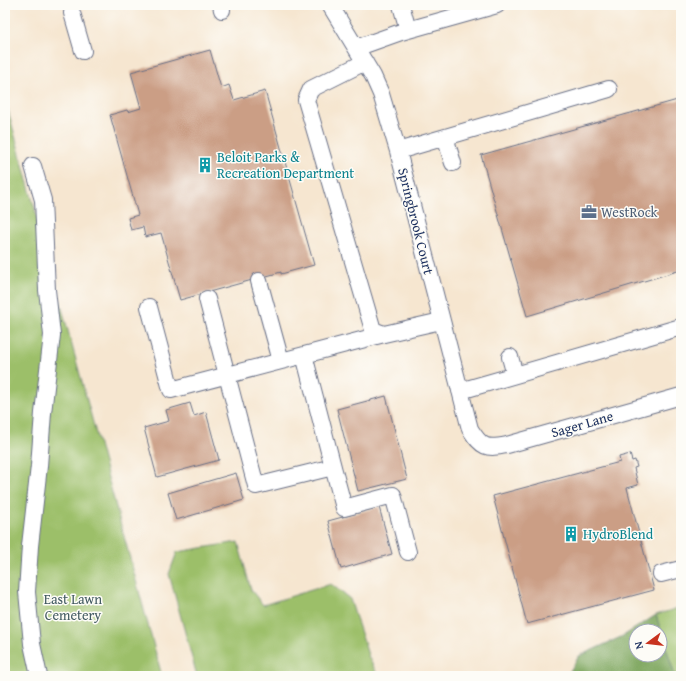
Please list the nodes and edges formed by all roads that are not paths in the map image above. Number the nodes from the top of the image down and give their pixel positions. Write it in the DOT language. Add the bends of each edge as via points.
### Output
graph roads {
  1 [pos="330,5"];
  2 [pos="402,5"];
  3 [pos="497,5"];
  4 [pos="72,13"];
  5 [pos="408,30"];
  6 [pos="356,48"];
  7 [pos="83,51"];
  8 [pos="365,62"];
  9 [pos="609,89"];
  10 [pos="445,136"];
  11 [pos="398,151"];
  12 [pos="453,163"];
  13 [pos="33,166"];
  14 [pos="259,281"];
  15 [pos="207,299"];
  16 [pos="149,307"];
  17 [pos="442,321"];
  18 [pos="681,327"];
  19 [pos="384,334"];
  20 [pos="304,355"];
  21 [pos="510,357"];
  22 [pos="281,361"];
  23 [pos="226,375"];
  24 [pos="515,375"];
  25 [pos="460,391"];
  26 [pos="681,396"];
  27 [pos="482,445"];
  28 [pos="333,467"];
  29 [pos="408,552"];
  30 [pos="681,569"];
  31 [pos="661,574"];
  32 [pos="39,676"];
  1 -- 6 [label="street, Springbrook Court"];
  2 -- 5 [label="street"];
  3 -- 5 [label="street"];
  4 -- 7 [label="street"];
  5 -- 6 [label="street"];
  6 -- 8 [label="street, Springbrook Court"];
  8 -- 11 [label="street, Springbrook Court" via="381,94"];
  8 -- 19 [label="street" via="312,89 306,100 373,330"];
  9 -- 10 [label="street"];
  10 -- 11 [label="street"];
  10 -- 12 [label="street"];
  11 -- 17 [label="street, Springbrook Court"];
  13 -- 32 [label="street" via="43,200 52,335 27,592 32,644"];
  14 -- 22 [label="street"];
  15 -- 23 [label="street"];
  16 -- 23 [label="street" via="171,390"];
  17 -- 19 [label="street"];
  17 -- 25 [label="street, Springbrook Court"];
  18 -- 24 [label="street"];
  19 -- 20 [label="street"];
  20 -- 22 [label="street"];
  20 -- 28 [label="street"];
  21 -- 24 [label="street"];
  22 -- 23 [label="street"];
  23 -- 28 [label="street" via="256,486"];
  24 -- 25 [label="street"];
  25 -- 27 [label="street, Springbrook Court" via="470,429"];
  26 -- 27 [label="street, Sager Lane" via="496,447"];
  28 -- 29 [label="street" via="344,508 393,495"];
  30 -- 31 [label="street"];
}
